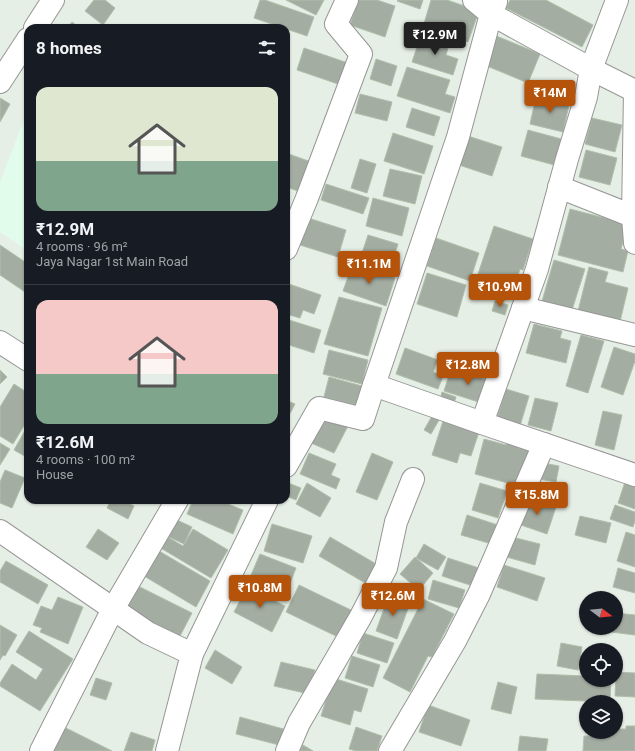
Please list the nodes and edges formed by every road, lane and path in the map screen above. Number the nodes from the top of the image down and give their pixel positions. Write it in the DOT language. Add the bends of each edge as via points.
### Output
graph roads {
  1 [pos="53,0"];
  2 [pos="348,0"];
  3 [pos="474,0"];
  4 [pos="617,0"];
  5 [pos="494,7"];
  6 [pos="38,24"];
  7 [pos="24,45"];
  8 [pos="591,69"];
  9 [pos="0,82"];
  10 [pos="635,91"];
  11 [pos="559,187"];
  12 [pos="634,217"];
  13 [pos="290,239"];
  14 [pos="635,243"];
  15 [pos="523,308"];
  16 [pos="635,335"];
  17 [pos="0,342"];
  18 [pos="24,357"];
  19 [pos="374,385"];
  20 [pos="482,423"];
  21 [pos="544,444"];
  22 [pos="290,459"];
  23 [pos="635,475"];
  24 [pos="413,480"];
  25 [pos="175,504"];
  26 [pos="265,504"];
  27 [pos="1,535"];
  28 [pos="113,609"];
  29 [pos="192,654"];
  30 [pos="40,751"];
  31 [pos="167,751"];
  32 [pos="287,751"];
  33 [pos="390,751"];
  1 -- 6 [label="street"];
  2 -- 13 [label="street" via="336,24 361,54"];
  3 -- 5 [label="street"];
  4 -- 8 [label="street"];
  5 -- 8 [label="street"];
  5 -- 19 [label="street" via="458,138"];
  7 -- 9 [label="street"];
  8 -- 10 [label="street"];
  8 -- 11 [label="street" via="586,96"];
  10 -- 12 [label="street"];
  11 -- 12 [label="street"];
  11 -- 15 [label="street" via="537,269"];
  12 -- 14 [label="street"];
  15 -- 16 [label="street"];
  15 -- 20 [label="street"];
  17 -- 18 [label="street"];
  19 -- 20 [label="street"];
  19 -- 22 [label="street" via="363,419 320,408"];
  20 -- 21 [label="street"];
  21 -- 23 [label="street"];
  21 -- 33 [label="street" via="479,594 455,641"];
  24 -- 32 [label="street" via="396,522 386,568 299,723"];
  25 -- 28 [label="street"];
  26 -- 29 [label="street"];
  27 -- 28 [label="street"];
  28 -- 29 [label="street" via="148,633"];
  28 -- 30 [label="street"];
  29 -- 31 [label="street"];
}
